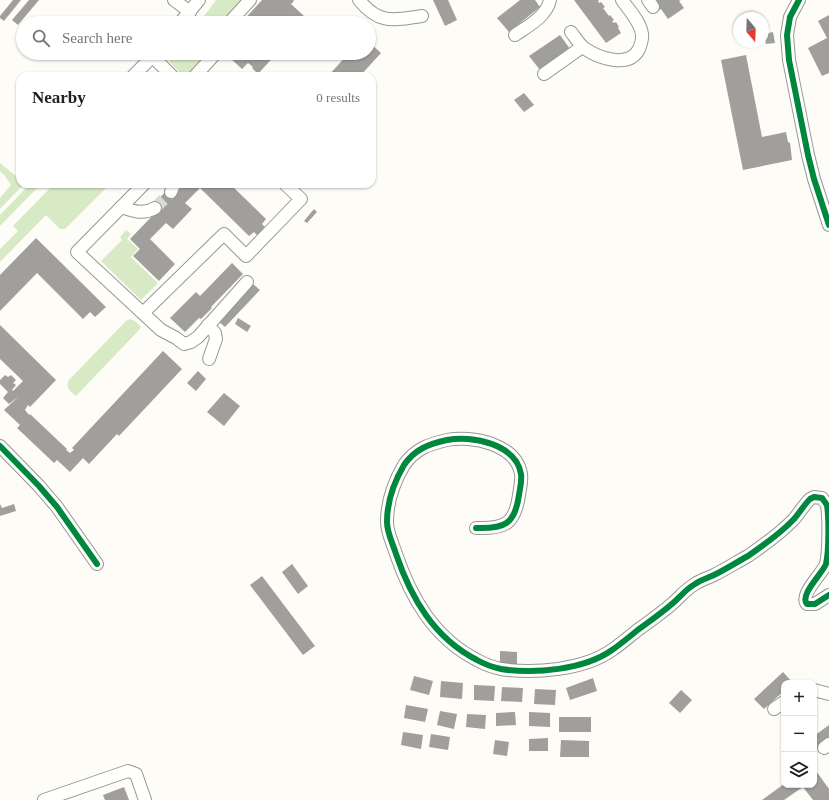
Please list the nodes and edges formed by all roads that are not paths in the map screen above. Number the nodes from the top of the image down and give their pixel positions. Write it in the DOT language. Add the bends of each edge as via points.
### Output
graph roads {
  1 [pos="174,0"];
  2 [pos="199,0"];
  3 [pos="250,0"];
  4 [pos="359,0"];
  5 [pos="550,0"];
  6 [pos="622,0"];
  7 [pos="799,0"];
  8 [pos="190,12"];
  9 [pos="186,16"];
  10 [pos="235,16"];
  11 [pos="422,16"];
  12 [pos="571,32"];
  13 [pos="515,35"];
  14 [pos="582,47"];
  15 [pos="150,60"];
  16 [pos="159,60"];
  17 [pos="210,60"];
  18 [pos="137,72"];
  19 [pos="169,72"];
  20 [pos="199,72"];
  21 [pos="544,74"];
  22 [pos="140,188"];
  23 [pos="289,188"];
  24 [pos="121,207"];
  25 [pos="154,208"];
  26 [pos="829,224"];
  27 [pos="247,282"];
  28 [pos="143,313"];
  29 [pos="208,325"];
  30 [pos="209,358"];
  31 [pos="0,446"];
  32 [pos="476,528"];
  33 [pos="98,564"];
  34 [pos="829,595"];
  35 [pos="817,691"];
  36 [pos="829,694"];
  37 [pos="44,800"];
  38 [pos="145,800"];
  1 -- 8 [label="street"];
  2 -- 8 [label="street"];
  3 -- 10 [label="street"];
  4 -- 11 [label="street" via="376,16 391,20"];
  5 -- 13 [label="street" via="545,12"];
  6 -- 14 [label="street" via="642,35 637,52 626,60 615,61"];
  7 -- 26 [label="street" via="790,17 787,35 790,60 808,155"];
  8 -- 9 [label="street"];
  12 -- 14 [label="street"];
  14 -- 21 [label="street"];
  15 -- 18 [label="street"];
  16 -- 19 [label="street"];
  17 -- 20 [label="street"];
  22 -- 24 [label="street"];
  23 -- 28 [label="street" via="301,199 246,256 224,234"];
  24 -- 25 [label="street" via="136,212"];
  24 -- 28 [label="street" via="77,252"];
  27 -- 29 [label="street"];
  28 -- 29 [label="street" via="161,330 184,344 191,342"];
  29 -- 30 [label="street" via="215,333 216,339"];
  31 -- 33 [label="street" via="57,507"];
  32 -- 34 [label="street" via="496,527 510,521 514,516 522,480 515,461 503,450 485,441 452,439 420,449 405,465 390,500 387,524 399,563 412,593 434,626 465,653 496,668 558,669 587,662 612,651 696,583 732,565 764,544 788,525 814,497 822,498 827,505 829,556 808,590 805,602 815,604"];
  35 -- 36 [label="street"];
  37 -- 38 [label="street" via="128,771 136,774"];
}
